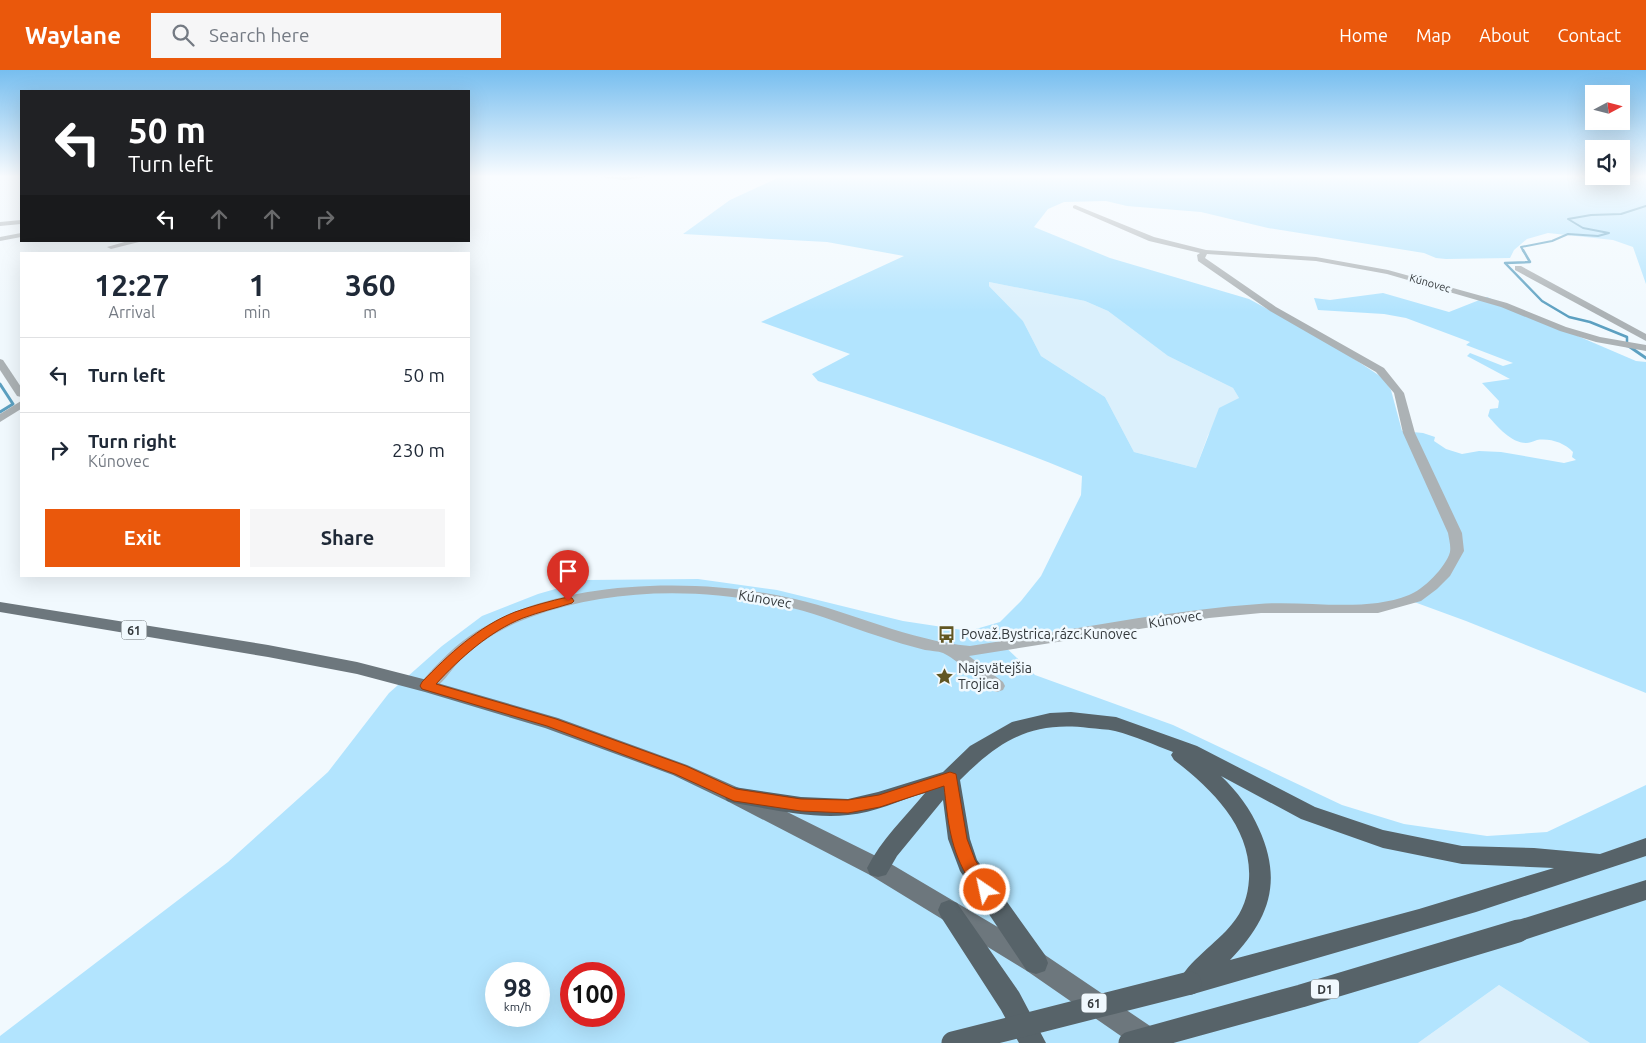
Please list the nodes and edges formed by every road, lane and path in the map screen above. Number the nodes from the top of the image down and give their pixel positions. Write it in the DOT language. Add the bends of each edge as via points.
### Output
graph roads {
  1 [pos="1114,221"];
  2 [pos="20,222"];
  3 [pos="0,224"];
  4 [pos="20,235"];
  5 [pos="0,239"];
  6 [pos="134,242"];
  7 [pos="118,252"];
  8 [pos="1206,252"];
  9 [pos="1518,268"];
  10 [pos="1646,338"];
  11 [pos="1646,348"];
  12 [pos="0,362"];
  13 [pos="20,392"];
  14 [pos="20,405"];
  15 [pos="0,419"];
  16 [pos="0,608"];
  17 [pos="950,650"];
  18 [pos="427,686"];
  19 [pos="997,686"];
  20 [pos="1170,745"];
  21 [pos="950,778"];
  22 [pos="734,795"];
  23 [pos="1646,847"];
  24 [pos="1601,863"];
  25 [pos="878,868"];
  26 [pos="1646,890"];
  27 [pos="949,910"];
  28 [pos="1036,963"];
  29 [pos="1190,983"];
  30 [pos="954,1043"];
  31 [pos="1033,1043"];
  32 [pos="1130,1043"];
  33 [pos="1153,1043"];
  1 -- 8 [label="street, Kúnovec" via="1144,236"];
  2 -- 3 [label="street"];
  4 -- 5 [label="street"];
  6 -- 7 [label="street" via="109,246"];
  8 -- 11 [label="street, Kúnovec" via="1316,259 1388,272 1504,305 1599,340"];
  8 -- 17 [label="street, Kúnovec" via="1201,259 1273,309 1380,370 1399,392 1409,433 1455,534 1457,551 1445,573 1416,598 1378,608 1261,608 992,648"];
  9 -- 10 [label="street"];
  12 -- 13 [label="street"];
  14 -- 15 [label="street"];
  16 -- 18 [label="main road, 61" via="268,651 357,668"];
  17 -- 18 [label="street, Kúnovec" via="777,600 700,591 645,591 585,597 519,615 490,630 466,648"];
  17 -- 19 [label="street"];
  18 -- 22 [label="main road, 61" via="551,722 680,770"];
  20 -- 21 [label="highway" via="1139,731 1102,722 1044,721 1019,727 999,737 972,755"];
  20 -- 24 [label="highway" via="1190,751 1308,813 1383,839 1462,855"];
  20 -- 29 [label="highway" via="1226,793 1252,834 1259,859 1260,890 1252,915 1245,927"];
  21 -- 22 [label="highway" via="848,807 801,805"];
  21 -- 25 [label="highway" via="889,850"];
  21 -- 28 [label="highway" via="958,839 968,864"];
  22 -- 25 [label="main road, 61"];
  23 -- 24 [label="highway"];
  24 -- 29 [label="highway" via="1487,899"];
  25 -- 27 [label="main road, 61"];
  26 -- 32 [label="highway, D1, bridge" via="1301,996"];
  27 -- 28 [label="main road, 61"];
  27 -- 31 [label="highway" via="1010,1001"];
  28 -- 33 [label="main road, 61"];
  29 -- 30 [label="highway, bridge"];
}
